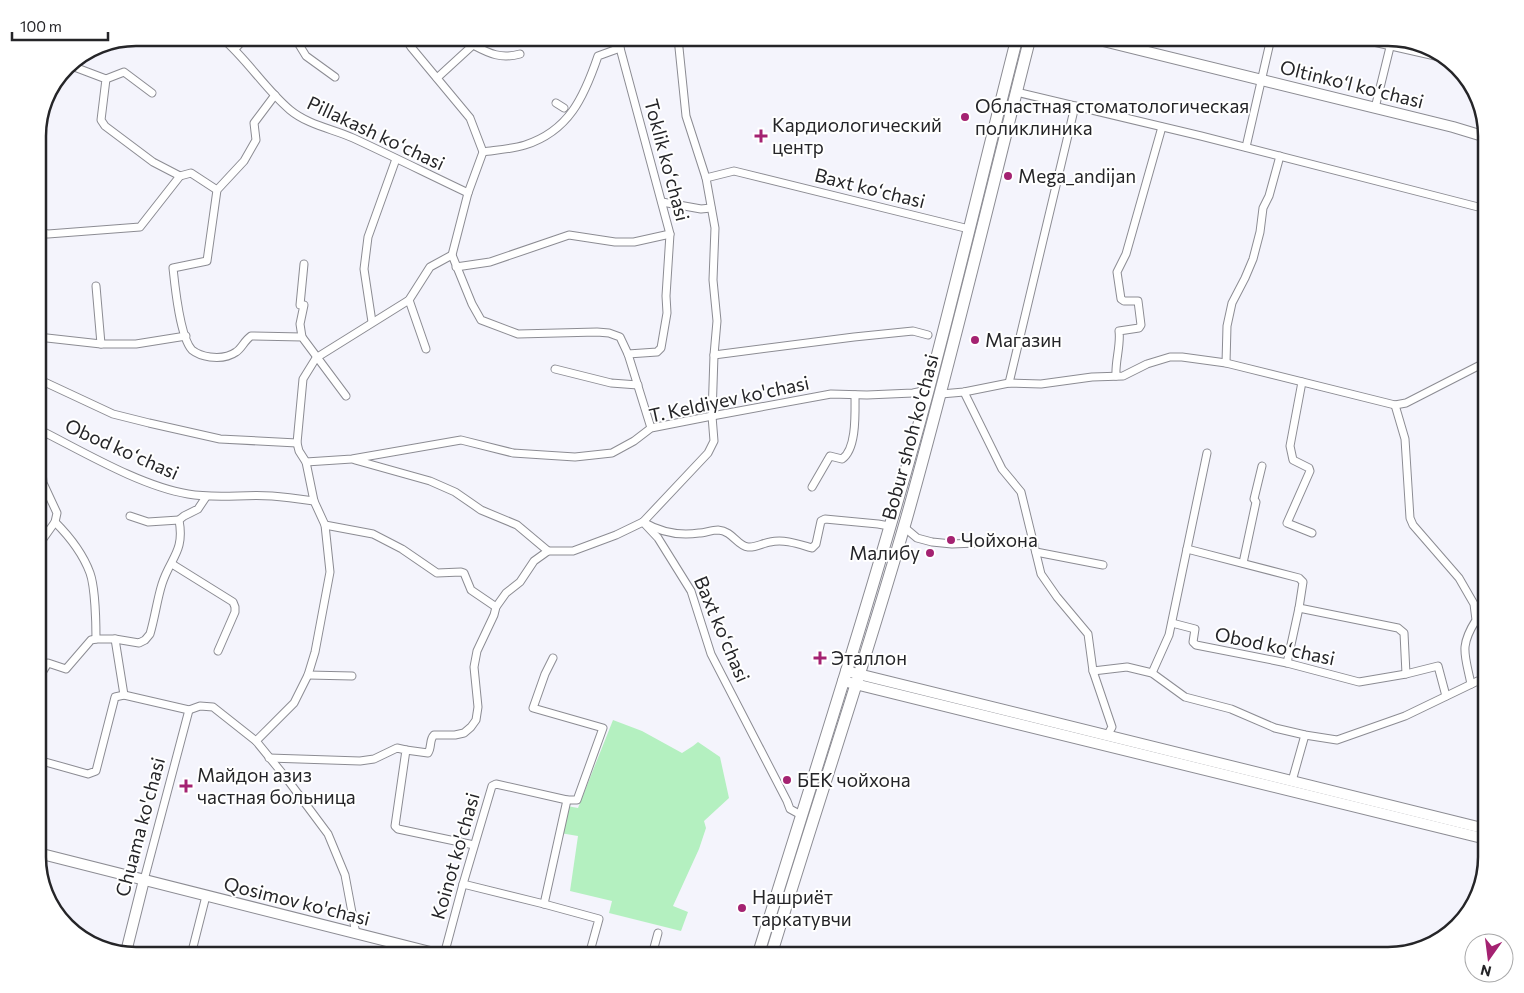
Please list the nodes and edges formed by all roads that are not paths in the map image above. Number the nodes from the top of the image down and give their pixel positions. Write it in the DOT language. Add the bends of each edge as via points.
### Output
graph roads {
  1 [pos="232,46"];
  2 [pos="238,46"];
  3 [pos="300,46"];
  4 [pos="410,46"];
  5 [pos="469,46"];
  6 [pos="481,46"];
  7 [pos="679,46"];
  8 [pos="1015,46"];
  9 [pos="1028,46"];
  10 [pos="1123,46"];
  11 [pos="1270,46"];
  12 [pos="1391,46"];
  13 [pos="620,48"];
  14 [pos="236,49"];
  15 [pos="520,54"];
  16 [pos="78,68"];
  17 [pos="335,77"];
  18 [pos="437,78"];
  19 [pos="106,79"];
  20 [pos="1261,80"];
  21 [pos="1016,92"];
  22 [pos="152,93"];
  23 [pos="275,95"];
  24 [pos="556,103"];
  25 [pos="1075,106"];
  26 [pos="1375,108"];
  27 [pos="569,111"];
  28 [pos="1162,127"];
  29 [pos="1478,135"];
  30 [pos="1246,147"];
  31 [pos="483,152"];
  32 [pos="1280,156"];
  33 [pos="396,159"];
  34 [pos="180,176"];
  35 [pos="706,178"];
  36 [pos="217,190"];
  37 [pos="468,193"];
  38 [pos="662,202"];
  39 [pos="1478,207"];
  40 [pos="711,208"];
  41 [pos="969,228"];
  42 [pos="46,234"];
  43 [pos="670,234"];
  44 [pos="452,255"];
  45 [pos="304,264"];
  46 [pos="456,267"];
  47 [pos="96,286"];
  48 [pos="409,300"];
  49 [pos="372,322"];
  50 [pos="928,335"];
  51 [pos="186,336"];
  52 [pos="302,337"];
  53 [pos="46,338"];
  54 [pos="101,344"];
  55 [pos="426,349"];
  56 [pos="628,354"];
  57 [pos="714,356"];
  58 [pos="316,358"];
  59 [pos="1226,363"];
  60 [pos="1478,366"];
  61 [pos="555,369"];
  62 [pos="1116,376"];
  63 [pos="1302,382"];
  64 [pos="1009,383"];
  65 [pos="46,384"];
  66 [pos="638,385"];
  67 [pos="928,390"];
  68 [pos="964,392"];
  69 [pos="941,394"];
  70 [pos="855,395"];
  71 [pos="346,396"];
  72 [pos="1395,405"];
  73 [pos="712,416"];
  74 [pos="651,428"];
  75 [pos="46,433"];
  76 [pos="297,443"];
  77 [pos="1207,453"];
  78 [pos="352,459"];
  79 [pos="306,462"];
  80 [pos="1262,466"];
  81 [pos="812,487"];
  82 [pos="46,489"];
  83 [pos="206,497"];
  84 [pos="314,501"];
  85 [pos="130,516"];
  86 [pos="179,520"];
  87 [pos="55,522"];
  88 [pos="643,522"];
  89 [pos="325,525"];
  90 [pos="889,526"];
  91 [pos="904,527"];
  92 [pos="1312,533"];
  93 [pos="46,535"];
  94 [pos="1034,544"];
  95 [pos="1187,549"];
  96 [pos="548,551"];
  97 [pos="1036,552"];
  98 [pos="1243,563"];
  99 [pos="172,564"];
  100 [pos="1102,565"];
  101 [pos="496,607"];
  102 [pos="1299,608"];
  103 [pos="1172,623"];
  104 [pos="96,639"];
  105 [pos="115,639"];
  106 [pos="218,651"];
  107 [pos="553,658"];
  108 [pos="1287,663"];
  109 [pos="46,666"];
  110 [pos="1093,671"];
  111 [pos="1152,673"];
  112 [pos="1406,674"];
  113 [pos="308,675"];
  114 [pos="352,676"];
  115 [pos="845,676"];
  116 [pos="859,680"];
  117 [pos="1478,681"];
  118 [pos="1471,684"];
  119 [pos="124,695"];
  120 [pos="1446,696"];
  121 [pos="189,710"];
  122 [pos="1305,735"];
  123 [pos="1101,737"];
  124 [pos="256,742"];
  125 [pos="406,750"];
  126 [pos="269,758"];
  127 [pos="46,762"];
  128 [pos="1292,781"];
  129 [pos="566,800"];
  130 [pos="801,815"];
  131 [pos="1478,827"];
  132 [pos="1478,837"];
  133 [pos="474,845"];
  134 [pos="46,855"];
  135 [pos="144,880"];
  136 [pos="463,884"];
  137 [pos="206,896"];
  138 [pos="544,904"];
  139 [pos="658,933"];
  140 [pos="356,934"];
  141 [pos="127,947"];
  142 [pos="193,947"];
  143 [pos="407,947"];
  144 [pos="446,947"];
  145 [pos="592,947"];
  146 [pos="654,947"];
  147 [pos="761,947"];
  148 [pos="774,947"];
  1 -- 14 [label="street, Pillakash koʻchasi"];
  2 -- 14 [label="street"];
  3 -- 17 [label="street" via="306,56"];
  4 -- 18 [label="street"];
  5 -- 18 [label="street"];
  6 -- 15 [label="street" via="491,54 509,57"];
  7 -- 35 [label="street" via="686,116"];
  8 -- 41 [label="main road, Bobur shoh ko'chasi"];
  9 -- 21 [label="main road, Bobur shoh ko'chasi"];
  10 -- 20 [label="main road, Oltinkoʻl koʻchasi"];
  11 -- 20 [label="street"];
  12 -- 26 [label="street"];
  13 -- 27 [label="street" via="598,56 590,77"];
  13 -- 38 [label="street, Toklik koʻchasi"];
  14 -- 23 [label="street, Pillakash koʻchasi"];
  16 -- 19 [label="street"];
  18 -- 31 [label="street" via="470,118"];
  19 -- 22 [label="street" via="124,72"];
  19 -- 34 [label="street" via="101,120 105,126 153,162"];
  20 -- 26 [label="main road, Oltinkoʻl koʻchasi"];
  20 -- 30 [label="street"];
  21 -- 25 [label="street"];
  21 -- 69 [label="main road, Bobur shoh ko'chasi"];
  23 -- 33 [label="street, Pillakash koʻchasi" via="307,120"];
  23 -- 36 [label="street" via="254,123 256,140 244,161"];
  24 -- 27 [label="street"];
  25 -- 28 [label="street"];
  25 -- 64 [label="street"];
  26 -- 29 [label="main road, Oltinkoʻl koʻchasi"];
  27 -- 31 [label="street" via="558,129 543,138 523,146"];
  28 -- 30 [label="street"];
  28 -- 62 [label="street" via="1126,254 1117,272 1121,299 1138,301 1142,320 1139,328 1118,331"];
  30 -- 32 [label="street"];
  31 -- 37 [label="street"];
  32 -- 39 [label="street"];
  32 -- 59 [label="street" via="1263,208 1253,259 1230,309 1226,326"];
  33 -- 37 [label="street, Pillakash koʻchasi"];
  33 -- 49 [label="street" via="368,237 364,270"];
  34 -- 36 [label="street" via="190,173"];
  34 -- 42 [label="street" via="140,227"];
  35 -- 40 [label="street"];
  35 -- 41 [label="street, Baxt koʻchasi" via="734,171"];
  36 -- 51 [label="street" via="207,261 173,268"];
  37 -- 44 [label="street"];
  38 -- 40 [label="street"];
  38 -- 43 [label="street, Toklik koʻchasi"];
  40 -- 57 [label="street" via="718,320"];
  41 -- 67 [label="main road, Bobur shoh ko'chasi"];
  43 -- 46 [label="street" via="634,242 569,236 490,262"];
  43 -- 56 [label="street, Toklik koʻchasi" via="667,313 661,348 656,352"];
  44 -- 46 [label="street"];
  44 -- 48 [label="street" via="430,267"];
  45 -- 52 [label="street" via="300,304 304,306 300,324"];
  46 -- 56 [label="street" via="481,320 518,334 609,333 620,337"];
  47 -- 54 [label="street"];
  48 -- 49 [label="street"];
  48 -- 55 [label="street"];
  49 -- 58 [label="street"];
  50 -- 57 [label="street" via="913,331"];
  51 -- 52 [label="street" via="194,352 214,357 234,353 251,336"];
  51 -- 54 [label="street" via="136,344"];
  52 -- 58 [label="street"];
  53 -- 54 [label="street"];
  56 -- 66 [label="street"];
  57 -- 73 [label="street"];
  58 -- 71 [label="street"];
  58 -- 76 [label="street" via="303,379"];
  59 -- 62 [label="street" via="1170,357"];
  59 -- 63 [label="street"];
  60 -- 72 [label="street"];
  61 -- 66 [label="street" via="611,383"];
  62 -- 64 [label="street" via="1042,384"];
  63 -- 72 [label="street"];
  63 -- 92 [label="street" via="1290,446 1293,460 1310,471 1287,523"];
  64 -- 68 [label="street"];
  65 -- 76 [label="street" via="114,414 140,421 220,438"];
  66 -- 74 [label="street"];
  67 -- 70 [label="street, T. Keldiyev ko'chasi"];
  67 -- 90 [label="main road, Bobur shoh ko'chasi"];
  68 -- 69 [label="street"];
  68 -- 94 [label="street" via="1002,469 1021,492"];
  69 -- 91 [label="main road, Bobur shoh ko'chasi"];
  70 -- 73 [label="street, T. Keldiyev ko'chasi" via="831,394"];
  70 -- 81 [label="street" via="855,425 847,455 842,459 830,456"];
  72 -- 118 [label="street" via="1405,439 1410,518 1459,578 1474,604 1476,620 1464,647"];
  73 -- 74 [label="street, T. Keldiyev ko'chasi"];
  73 -- 88 [label="street" via="714,441 708,453"];
  74 -- 78 [label="street, T. Keldiyev ko'chasi" via="612,453 575,457 512,453 461,440"];
  75 -- 83 [label="street, Obod koʻchasi" via="161,487"];
  76 -- 79 [label="street"];
  77 -- 95 [label="street"];
  78 -- 79 [label="street, T. Keldiyev ko'chasi"];
  78 -- 96 [label="street" via="430,481 456,492 481,510 517,525"];
  79 -- 84 [label="street"];
  80 -- 98 [label="street"];
  82 -- 87 [label="street" via="57,512"];
  83 -- 84 [label="street, Obod koʻchasi" via="271,496"];
  83 -- 86 [label="street" via="198,509"];
  84 -- 89 [label="street"];
  85 -- 86 [label="street" via="148,522"];
  86 -- 99 [label="street" via="180,541"];
  87 -- 93 [label="street"];
  87 -- 104 [label="street" via="70,538 90,574"];
  88 -- 90 [label="street" via="668,532 724,531 748,547 781,540 812,548 816,544 821,521 825,519"];
  88 -- 96 [label="street" via="573,551"];
  88 -- 130 [label="street, Baxt koʻchasi" via="658,538 691,591 714,659 790,810"];
  89 -- 101 [label="street" via="373,534 437,573 464,573 471,590"];
  89 -- 113 [label="street" via="330,572"];
  90 -- 115 [label="main road, Bobur shoh ko'chasi"];
  91 -- 94 [label="street" via="918,538 932,542"];
  91 -- 116 [label="main road, Bobur shoh ko'chasi"];
  94 -- 97 [label="street"];
  95 -- 98 [label="street"];
  95 -- 103 [label="street"];
  96 -- 101 [label="street" via="534,562"];
  97 -- 100 [label="street"];
  97 -- 110 [label="street" via="1041,574 1088,634"];
  98 -- 102 [label="street" via="1302,580"];
  99 -- 105 [label="street" via="162,584 150,634 139,642"];
  99 -- 106 [label="street" via="233,602 236,612"];
  101 -- 125 [label="street" via="476,651 476,720 460,734 431,737 428,753"];
  102 -- 108 [label="street"];
  102 -- 112 [label="street" via="1403,631"];
  103 -- 108 [label="street, Obod koʻchasi" via="1195,629 1193,642 1196,645"];
  103 -- 111 [label="street"];
  104 -- 105 [label="street"];
  104 -- 109 [label="street" via="91,640 66,668 48,663"];
  105 -- 119 [label="street"];
  107 -- 129 [label="street" via="533,708 603,728 577,800"];
  108 -- 112 [label="street, Obod koʻchasi" via="1359,682"];
  110 -- 111 [label="street" via="1126,667"];
  110 -- 123 [label="street" via="1112,728"];
  111 -- 122 [label="street" via="1185,698 1231,709 1275,728"];
  112 -- 120 [label="street, Obod koʻchasi" via="1438,666"];
  113 -- 114 [label="street"];
  113 -- 124 [label="street" via="294,703"];
  115 -- 116 [label="main road"];
  115 -- 130 [label="main road, Bobur shoh ko'chasi"];
  116 -- 123 [label="main road"];
  116 -- 148 [label="main road, Bobur shoh ko'chasi"];
  117 -- 118 [label="street"];
  118 -- 120 [label="street"];
  119 -- 121 [label="street"];
  119 -- 127 [label="street" via="115,697 96,771 88,774"];
  120 -- 122 [label="street" via="1353,736 1337,740"];
  121 -- 124 [label="street" via="200,706 213,708"];
  121 -- 135 [label="street, Chuama ko'chasi"];
  122 -- 128 [label="street"];
  123 -- 128 [label="main road"];
  123 -- 132 [label="main road"];
  124 -- 126 [label="street"];
  125 -- 126 [label="street" via="397,748 374,759 360,761"];
  125 -- 133 [label="street" via="395,826"];
  126 -- 140 [label="street" via="328,834 345,875"];
  128 -- 131 [label="main road"];
  129 -- 133 [label="street, Koinot ko'chasi" via="496,784 492,786"];
  129 -- 138 [label="street"];
  130 -- 147 [label="main road, Bobur shoh ko'chasi"];
  133 -- 136 [label="street, Koinot ko'chasi"];
  134 -- 135 [label="main road, Qosimov ko'chasi"];
  135 -- 137 [label="main road, Qosimov ko'chasi"];
  135 -- 141 [label="main road, Chuama ko'chasi"];
  136 -- 138 [label="street"];
  136 -- 144 [label="street, Koinot ko'chasi"];
  137 -- 140 [label="main road, Qosimov ko'chasi"];
  137 -- 142 [label="street"];
  138 -- 145 [label="street" via="600,919"];
  139 -- 146 [label="street"];
  140 -- 143 [label="main road, Qosimov ko'chasi"];
}
